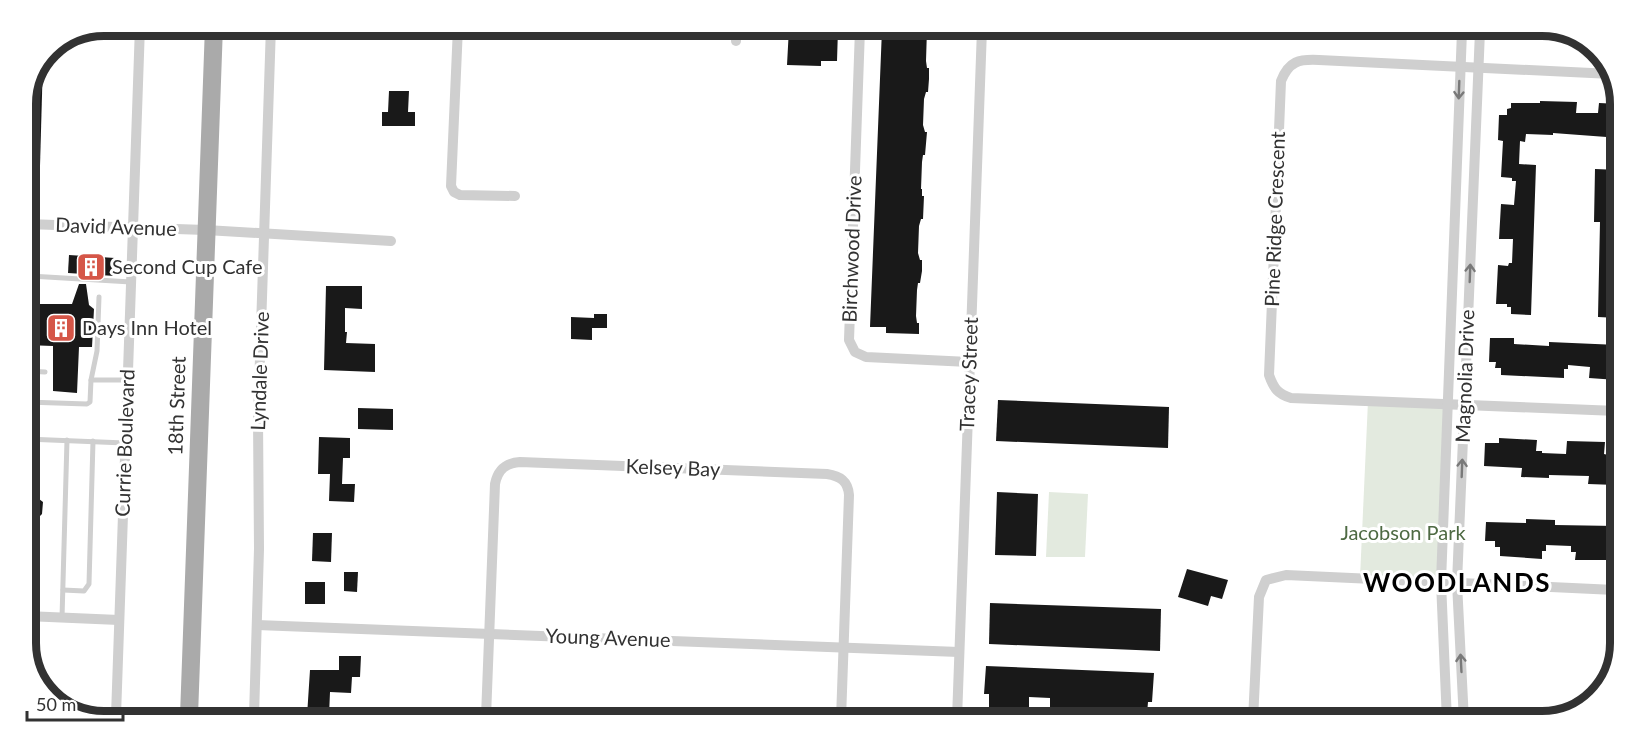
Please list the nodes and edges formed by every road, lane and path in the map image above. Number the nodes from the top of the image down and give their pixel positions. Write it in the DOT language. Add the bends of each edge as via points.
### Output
graph roads {
  1 [pos="140,36"];
  2 [pos="214,36"];
  3 [pos="271,36"];
  4 [pos="458,36"];
  5 [pos="736,36"];
  6 [pos="860,36"];
  7 [pos="982,36"];
  8 [pos="1462,36"];
  9 [pos="1480,36"];
  10 [pos="736,41"];
  11 [pos="1460,67"];
  12 [pos="1478,68"];
  13 [pos="1603,74"];
  14 [pos="516,196"];
  15 [pos="36,224"];
  16 [pos="133,228"];
  17 [pos="206,230"];
  18 [pos="264,234"];
  19 [pos="391,241"];
  20 [pos="36,276"];
  21 [pos="131,282"];
  22 [pos="99,297"];
  23 [pos="969,362"];
  24 [pos="36,372"];
  25 [pos="45,372"];
  26 [pos="91,380"];
  27 [pos="128,380"];
  28 [pos="36,402"];
  29 [pos="1448,405"];
  30 [pos="1464,406"];
  31 [pos="1610,411"];
  32 [pos="36,439"];
  33 [pos="67,441"];
  34 [pos="93,441"];
  35 [pos="125,442"];
  36 [pos="1441,582"];
  37 [pos="1457,583"];
  38 [pos="63,590"];
  39 [pos="1610,590"];
  40 [pos="36,617"];
  41 [pos="62,618"];
  42 [pos="119,620"];
  43 [pos="257,625"];
  44 [pos="489,634"];
  45 [pos="844,648"];
  46 [pos="959,652"];
  47 [pos="116,711"];
  48 [pos="189,711"];
  49 [pos="254,711"];
  50 [pos="486,711"];
  51 [pos="841,711"];
  52 [pos="957,711"];
  53 [pos="1253,711"];
  54 [pos="1447,711"];
  55 [pos="1463,711"];
  1 -- 16 [label="street, Currie Boulevard"];
  2 -- 17 [label="main road, 18th Street"];
  3 -- 18 [label="street, Lyndale Drive"];
  4 -- 14 [label="street" via="454,192"];
  5 -- 10 [label="street"];
  6 -- 23 [label="street, Birchwood Drive" via="849,340 855,352 866,357"];
  7 -- 23 [label="street, Tracey Street"];
  8 -- 11 [label="street, Magnolia Drive"];
  9 -- 12 [label="street, Magnolia Drive"];
  11 -- 12 [label="street, Pine Ridge Crescent"];
  11 -- 29 [label="street, Magnolia Drive, one-way"];
  11 -- 29 [label="street, Pine Ridge Crescent" via="1303,59 1285,71 1281,81 1269,375 1280,395 1291,398"];
  12 -- 13 [label="street, Pine Ridge Crescent"];
  30 -- 12 [label="street, Magnolia Drive, one-way"];
  15 -- 16 [label="street, David Avenue"];
  16 -- 17 [label="street, David Avenue"];
  16 -- 21 [label="street, Currie Boulevard"];
  17 -- 18 [label="street, David Avenue"];
  17 -- 48 [label="main road, 18th Street"];
  18 -- 19 [label="street, David Avenue"];
  18 -- 43 [label="street, Lyndale Drive"];
  20 -- 21 [label="lane"];
  21 -- 27 [label="street, Currie Boulevard"];
  22 -- 26 [label="lane" via="98,351"];
  23 -- 46 [label="street, Tracey Street"];
  24 -- 25 [label="lane"];
  26 -- 27 [label="lane"];
  26 -- 28 [label="lane" via="87,404"];
  27 -- 35 [label="street, Currie Boulevard"];
  29 -- 30 [label="street"];
  29 -- 36 [label="street, Magnolia Drive"];
  30 -- 31 [label="street"];
  37 -- 30 [label="street, Magnolia Drive, one-way"];
  32 -- 33 [label="lane"];
  33 -- 34 [label="lane"];
  33 -- 38 [label="lane"];
  34 -- 35 [label="lane"];
  34 -- 38 [label="lane" via="89,584 84,591"];
  35 -- 42 [label="street, Currie Boulevard"];
  36 -- 37 [label="street"];
  36 -- 53 [label="street" via="1287,575 1266,580 1259,597"];
  36 -- 54 [label="street, Magnolia Drive"];
  37 -- 39 [label="street"];
  55 -- 37 [label="street, Magnolia Drive, one-way"];
  38 -- 41 [label="lane"];
  40 -- 41 [label="street"];
  41 -- 42 [label="street"];
  42 -- 47 [label="street, Currie Boulevard"];
  43 -- 44 [label="street, Young Avenue"];
  43 -- 49 [label="street, Lyndale Drive"];
  44 -- 45 [label="street, Young Avenue"];
  44 -- 45 [label="street, Kelsey Bay" via="495,484 499,472 514,462 591,464 839,477 849,495"];
  44 -- 50 [label="street"];
  45 -- 46 [label="street, Young Avenue"];
  45 -- 51 [label="street"];
  46 -- 52 [label="street, Tracey Street"];
}
